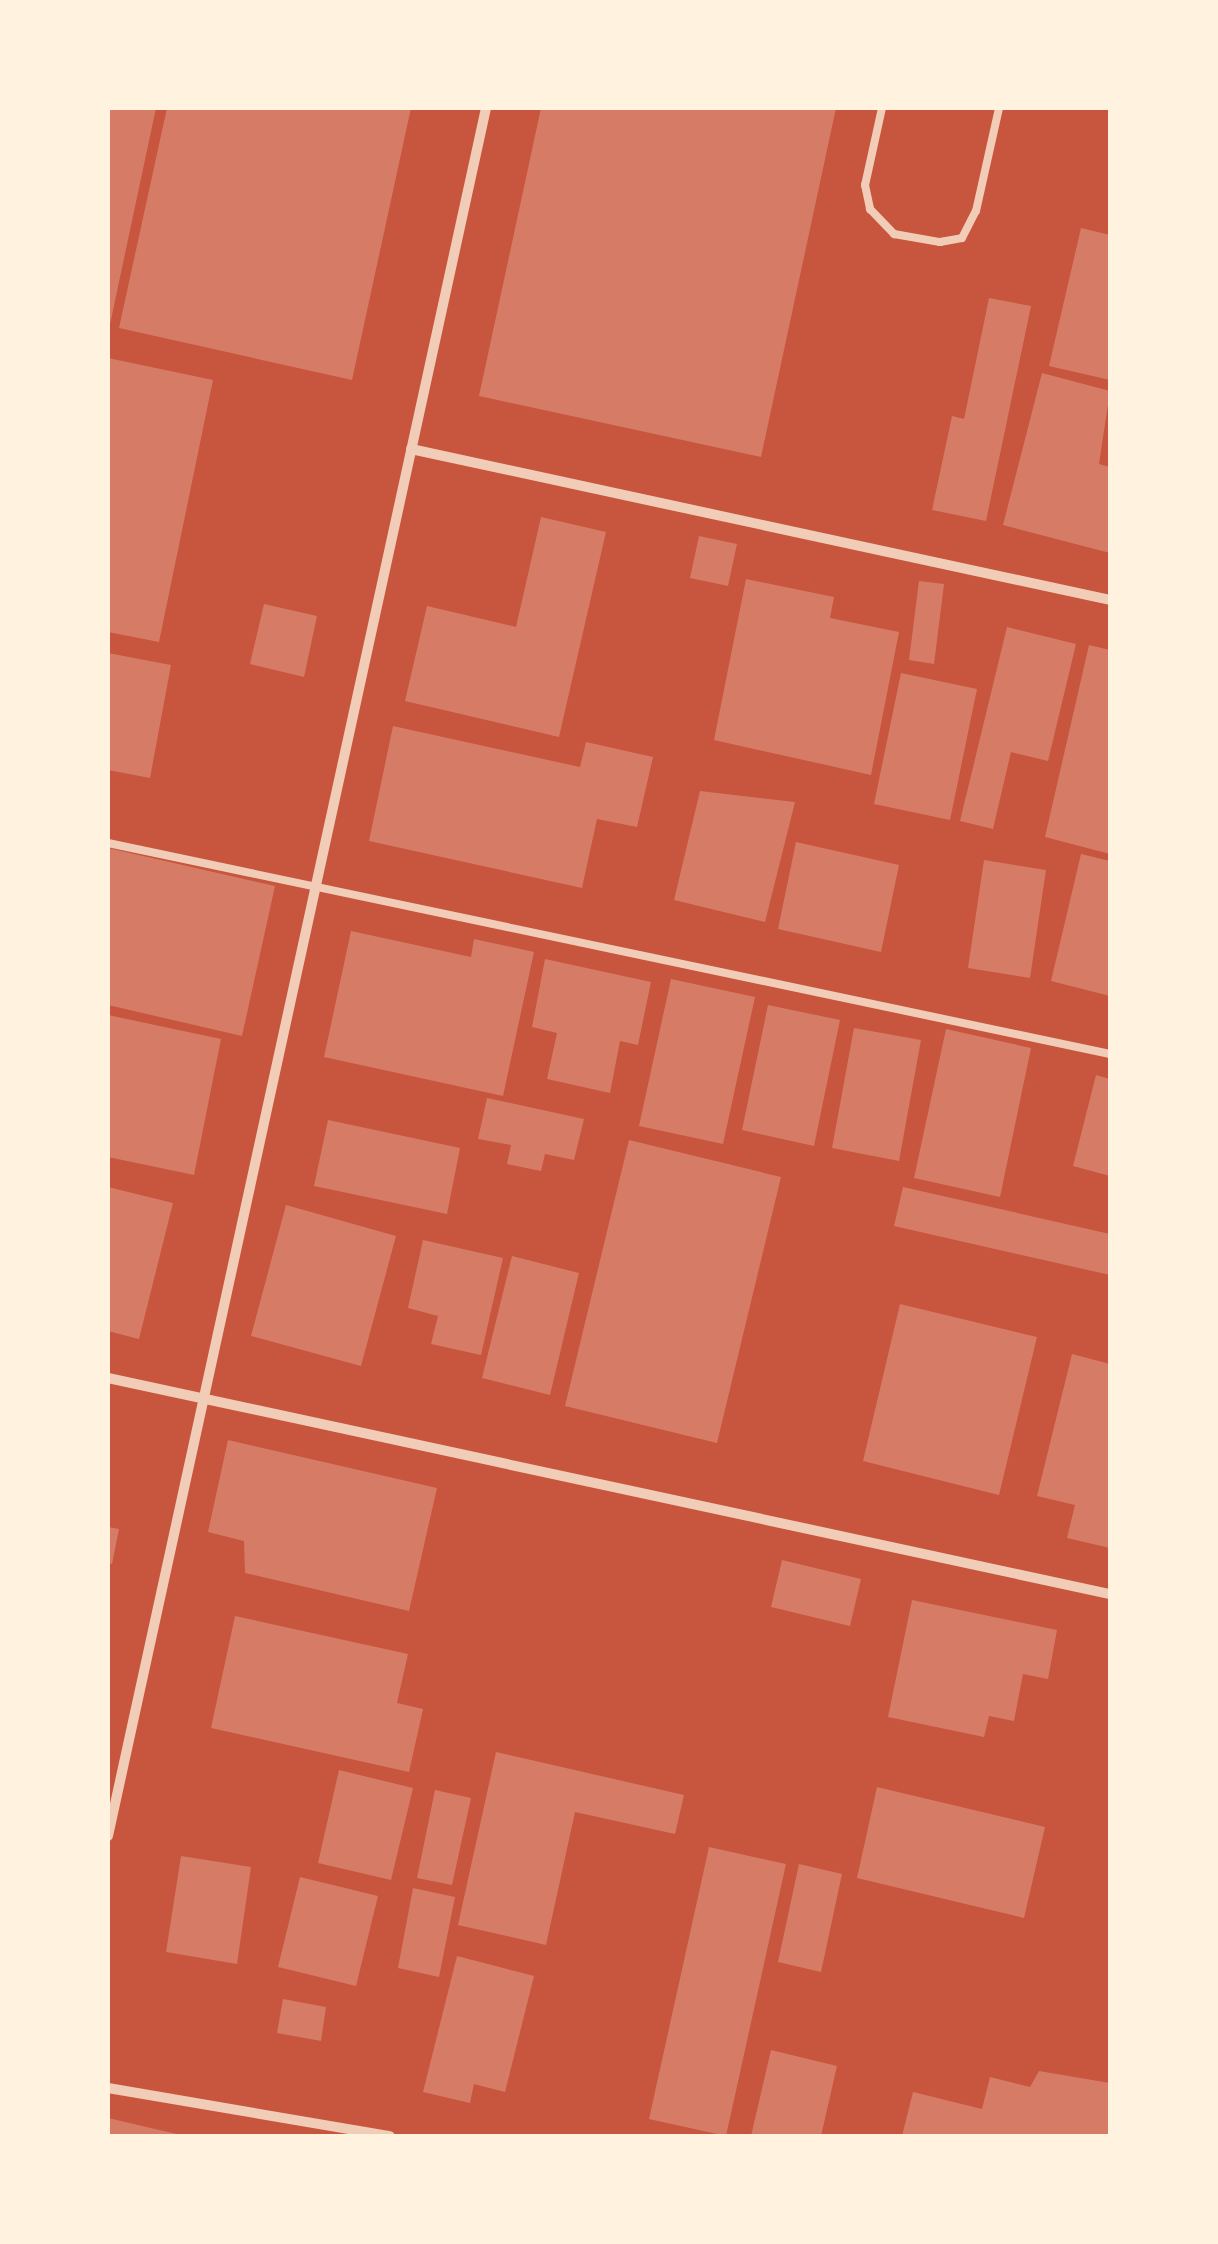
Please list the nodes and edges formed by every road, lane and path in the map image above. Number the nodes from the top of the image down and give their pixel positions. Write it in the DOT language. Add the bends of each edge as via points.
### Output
graph roads {
  1 [pos="486,108"];
  2 [pos="882,108"];
  3 [pos="999,108"];
  4 [pos="411,449"];
  5 [pos="1110,600"];
  6 [pos="108,843"];
  7 [pos="316,889"];
  8 [pos="1110,1054"];
  9 [pos="108,1378"];
  10 [pos="203,1399"];
  11 [pos="1110,1594"];
  12 [pos="108,1836"];
  13 [pos="108,2088"];
  14 [pos="390,2136"];
  1 -- 4 [label="street"];
  2 -- 3 [label="lane" via="866,186 870,209 894,234 940,242 962,238 976,211"];
  4 -- 5 [label="street"];
  4 -- 7 [label="street"];
  6 -- 7 [label="lane"];
  7 -- 8 [label="lane"];
  7 -- 10 [label="street"];
  9 -- 10 [label="street"];
  10 -- 11 [label="street"];
  10 -- 12 [label="street"];
  13 -- 14 [label="street"];
}
